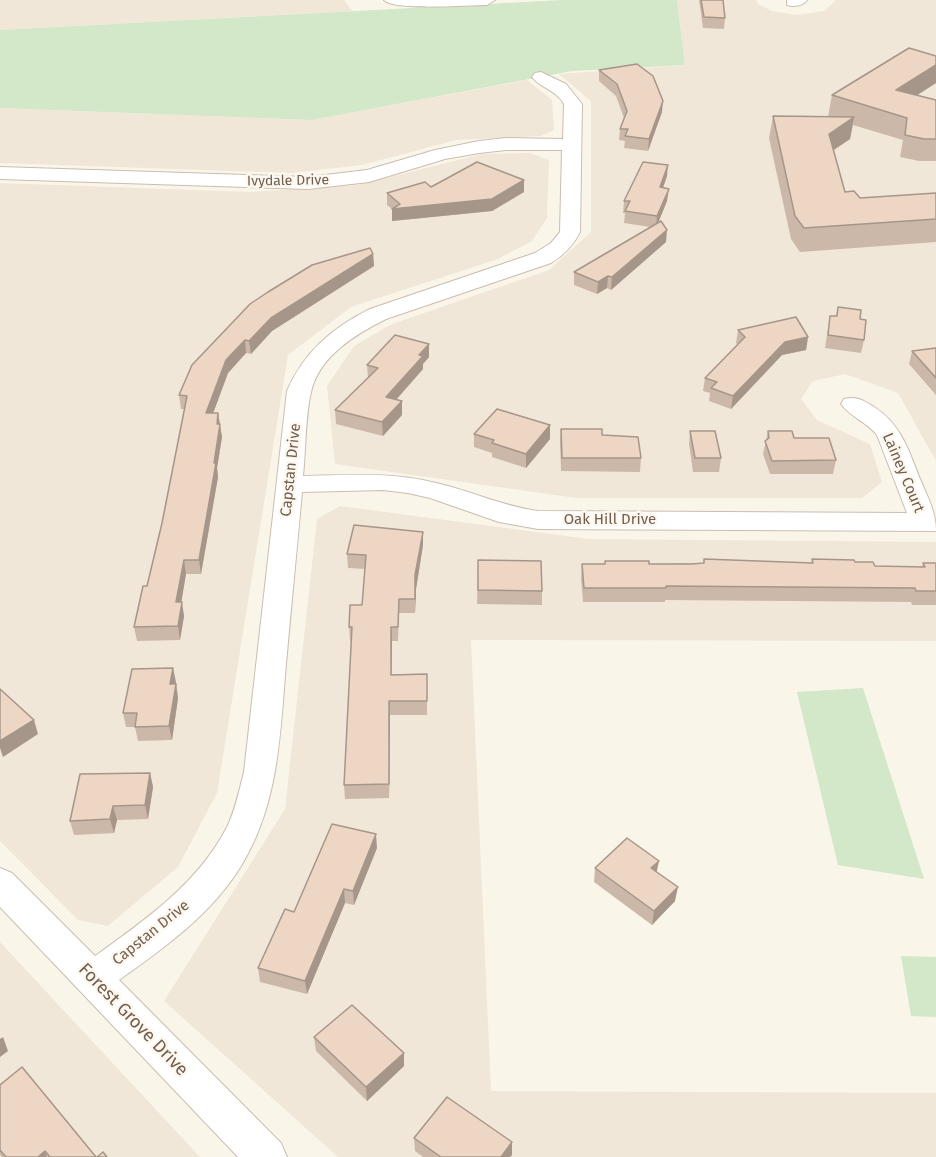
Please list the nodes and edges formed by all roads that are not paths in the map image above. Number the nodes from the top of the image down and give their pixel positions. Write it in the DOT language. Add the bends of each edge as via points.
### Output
graph roads {
  1 [pos="392,0"];
  2 [pos="487,0"];
  3 [pos="541,77"];
  4 [pos="572,145"];
  5 [pos="0,173"];
  6 [pos="853,404"];
  7 [pos="290,484"];
  8 [pos="930,522"];
  9 [pos="0,884"];
  10 [pos="93,978"];
  11 [pos="266,1157"];
  1 -- 2 [label="street"];
  3 -- 4 [label="street, Capstan Drive" via="560,87 573,104"];
  4 -- 5 [label="street, Ivydale Drive" via="479,147 369,176 308,183"];
  4 -- 7 [label="street, Capstan Drive" via="570,232 556,251 378,314 337,337 320,353 299,391"];
  6 -- 8 [label="street, Lainey Court" via="879,421 889,434"];
  7 -- 8 [label="street, Oak Hill Drive" via="408,484 509,516 538,520"];
  7 -- 10 [label="street, Capstan Drive" via="260,772 241,835 220,868 190,902"];
  9 -- 10 [label="street, Forest Grove Drive"];
  10 -- 11 [label="street, Forest Grove Drive"];
}
